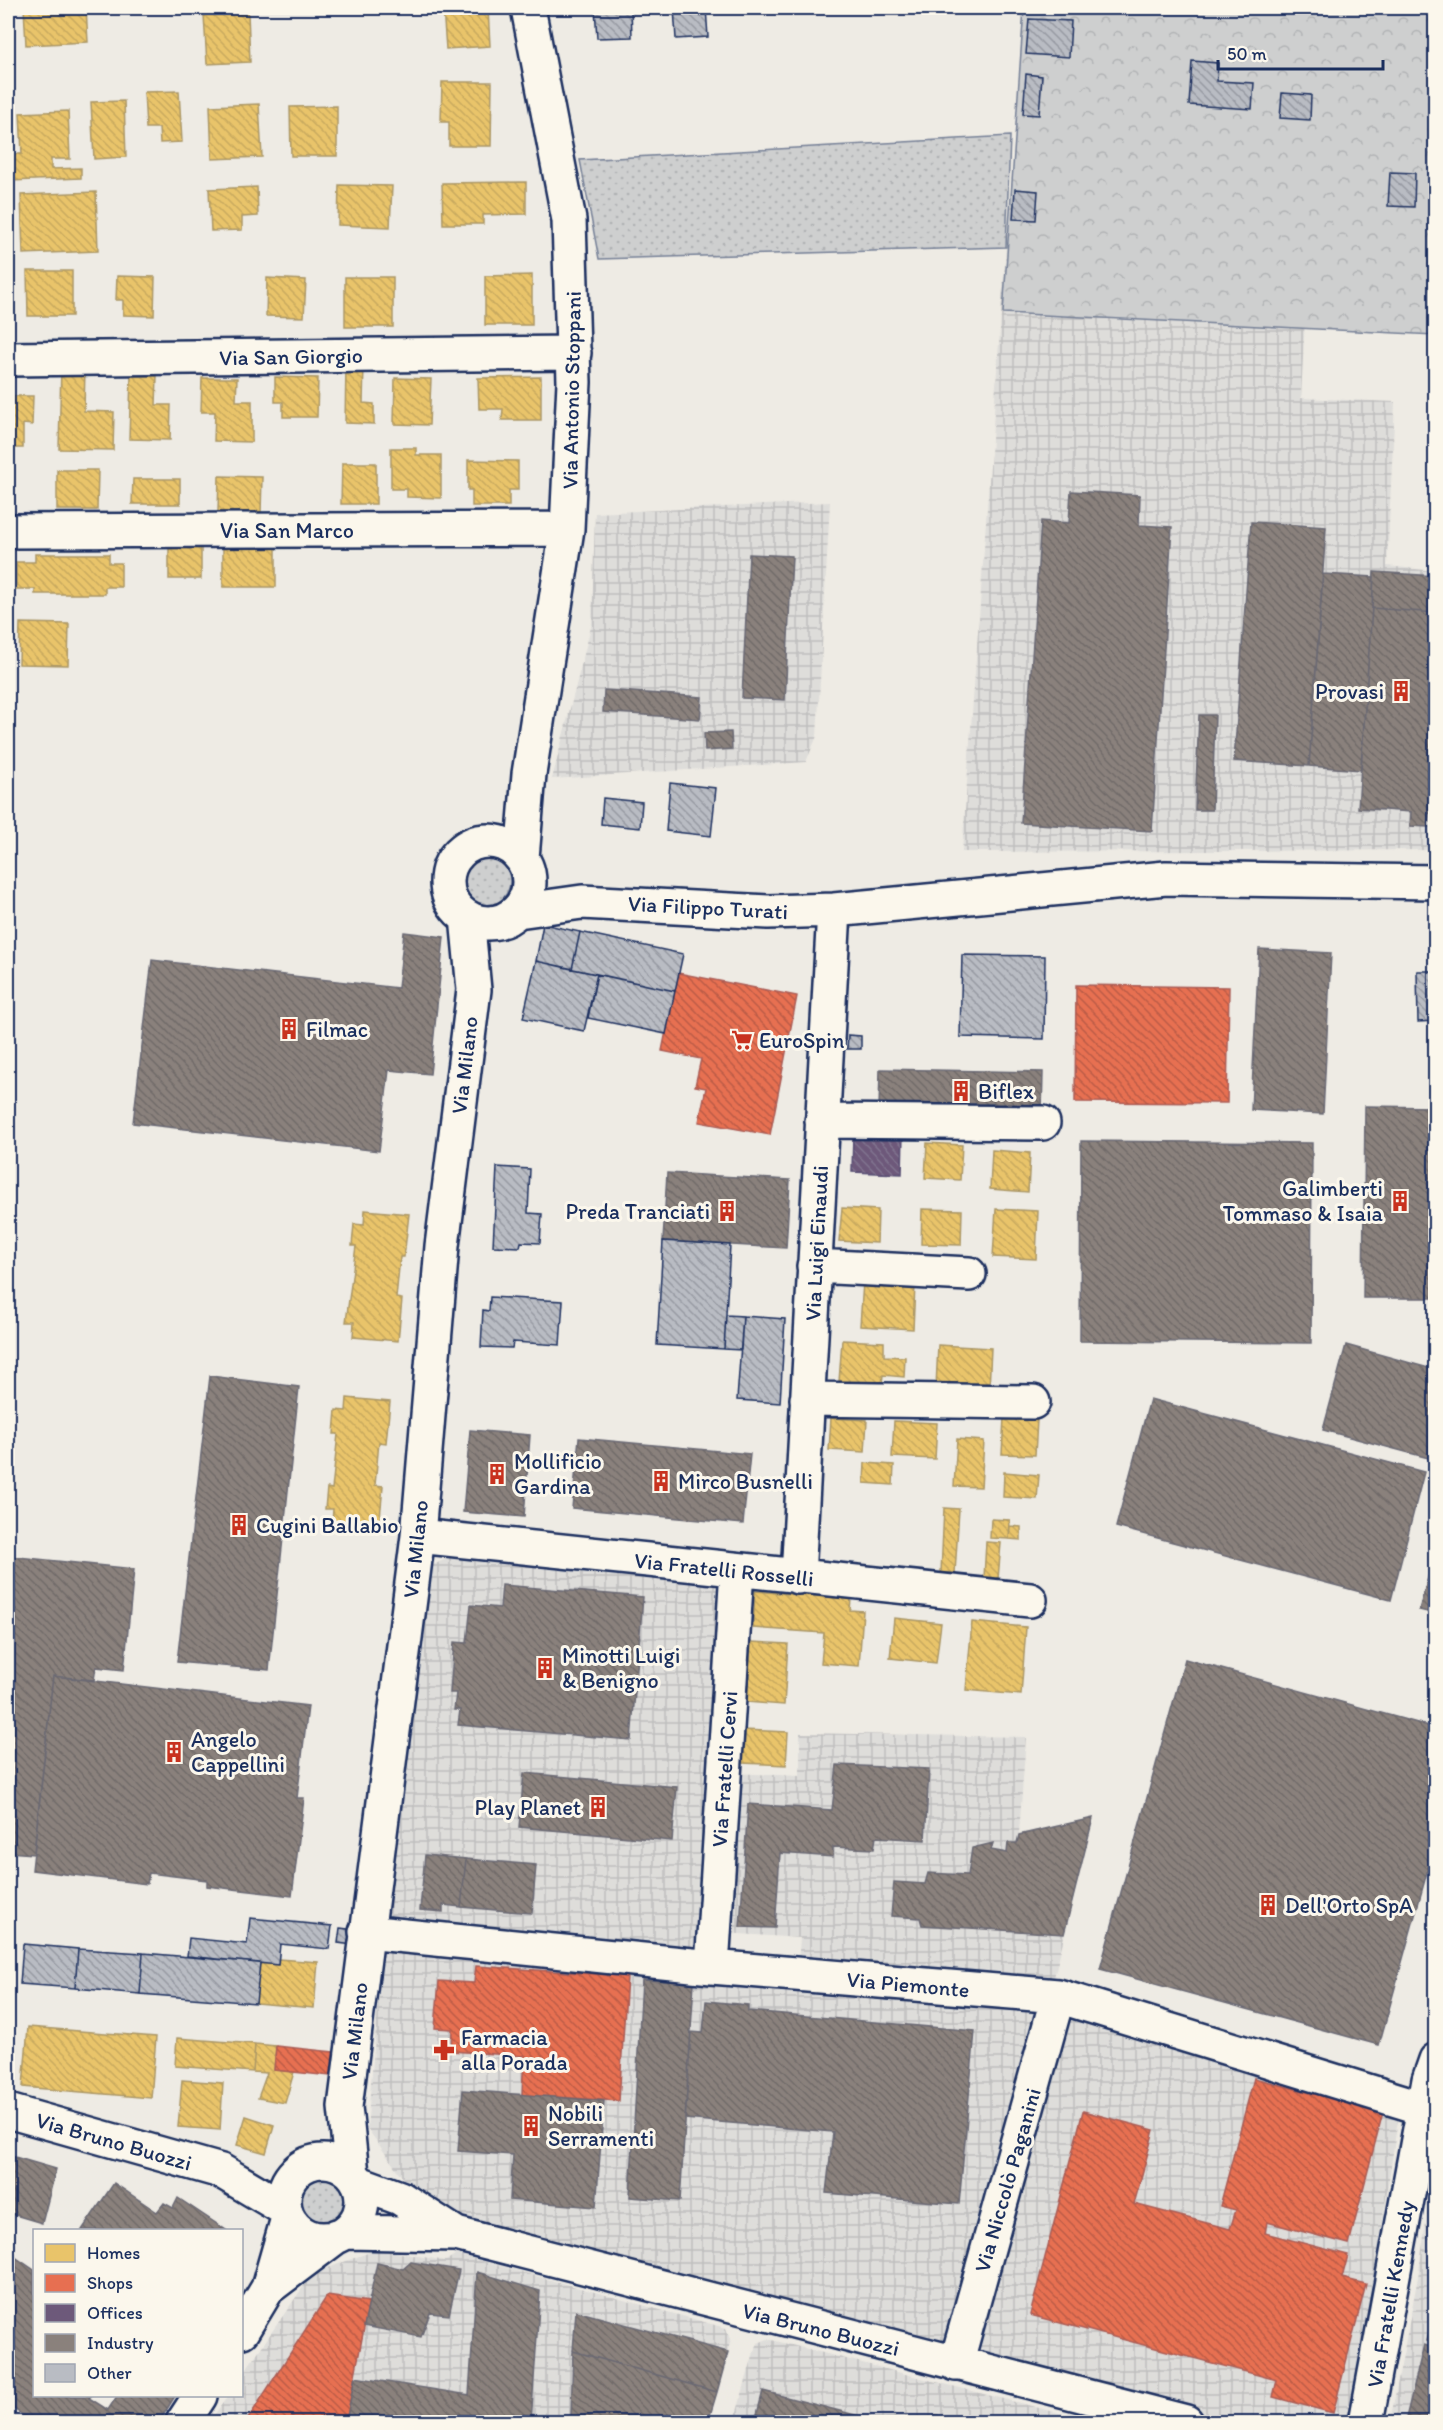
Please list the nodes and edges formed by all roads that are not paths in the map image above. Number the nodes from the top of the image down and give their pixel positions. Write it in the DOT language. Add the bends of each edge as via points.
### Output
graph roads {
  1 [pos="528,8"];
  2 [pos="574,353"];
  3 [pos="8,359"];
  4 [pos="567,529"];
  5 [pos="8,531"];
  6 [pos="529,774"];
  7 [pos="478,842"];
  8 [pos="525,864"];
  9 [pos="1436,882"];
  10 [pos="582,902"];
  11 [pos="834,910"];
  12 [pos="512,915"];
  13 [pos="467,917"];
  14 [pos="474,990"];
  15 [pos="822,1120"];
  16 [pos="1043,1123"];
  17 [pos="814,1266"];
  18 [pos="969,1274"];
  19 [pos="807,1400"];
  20 [pos="1033,1402"];
  21 [pos="418,1536"];
  22 [pos="736,1570"];
  23 [pos="798,1576"];
  24 [pos="1030,1600"];
  25 [pos="366,1932"];
  26 [pos="712,1967"];
  27 [pos="1059,1996"];
  28 [pos="1436,2060"];
  29 [pos="345,2107"];
  30 [pos="1430,2109"];
  31 [pos="8,2111"];
  32 [pos="303,2167"];
  33 [pos="221,2171"];
  34 [pos="356,2178"];
  35 [pos="287,2213"];
  36 [pos="342,2234"];
  37 [pos="456,2234"];
  38 [pos="268,2288"];
  39 [pos="243,2329"];
  40 [pos="956,2364"];
  41 [pos="199,2397"];
  42 [pos="183,2422"];
  43 [pos="1186,2422"];
  44 [pos="1366,2422"];
  1 -- 2 [label="street, Via Antonio Stoppani" via="569,220"];
  2 -- 3 [label="street, Via San Giorgio"];
  2 -- 4 [label="street, Via Antonio Stoppani"];
  4 -- 5 [label="street, Via San Marco"];
  4 -- 6 [label="street, Via Antonio Stoppani"];
  6 -- 7 [label="street, Via Antonio Stoppani"];
  6 -- 8 [label="street, Via Antonio Stoppani"];
  7 -- 8 [label="street" via="503,843"];
  7 -- 13 [label="street" via="455,857 448,876 450,896"];
  8 -- 10 [label="street, Via Filippo Turati" via="551,886"];
  8 -- 12 [label="street" via="529,890"];
  9 -- 11 [label="street, Via Filippo Turati" via="1166,878"];
  10 -- 11 [label="street, Via Filippo Turati" via="768,912"];
  10 -- 12 [label="street, Via Filippo Turati"];
  11 -- 15 [label="street, Via Luigi Einaudi"];
  12 -- 13 [label="street" via="494,923"];
  12 -- 14 [label="street, Via Milano" via="490,948"];
  13 -- 14 [label="street, Via Milano"];
  14 -- 21 [label="street, Via Milano" via="442,1246"];
  15 -- 16 [label="street"];
  15 -- 17 [label="street, Via Luigi Einaudi"];
  17 -- 18 [label="street"];
  17 -- 19 [label="street, Via Luigi Einaudi"];
  19 -- 20 [label="street"];
  19 -- 23 [label="street, Via Luigi Einaudi"];
  21 -- 22 [label="street, Via Fratelli Rosselli"];
  21 -- 25 [label="street, Via Milano"];
  22 -- 23 [label="street, Via Fratelli Rosselli"];
  22 -- 26 [label="street, Via Fratelli Cervi"];
  23 -- 24 [label="street, Via Fratelli Rosselli"];
  25 -- 26 [label="street, Via Piemonte"];
  25 -- 29 [label="street, Via Milano"];
  26 -- 27 [label="street, Via Piemonte"];
  27 -- 30 [label="street, Via Piemonte"];
  27 -- 40 [label="street, Via Niccolò Paganini"];
  28 -- 30 [label="street, Via Fratelli Kennedy"];
  29 -- 32 [label="street, Via Milano"];
  29 -- 34 [label="street, Via Milano"];
  30 -- 44 [label="street, Via Fratelli Kennedy"];
  31 -- 33 [label="street, Via Bruno Buozzi"];
  32 -- 33 [label="street, Via Bruno Buozzi"];
  32 -- 34 [label="street" via="333,2162"];
  32 -- 35 [label="street" via="288,2183 284,2196"];
  33 -- 35 [label="street, Via Bruno Buozzi"];
  34 -- 36 [label="street" via="361,2209 355,2222"];
  34 -- 37 [label="street, Via Bruno Buozzi" via="400,2199"];
  35 -- 36 [label="street" via="304,2234 315,2238"];
  35 -- 38 [label="street"];
  36 -- 37 [label="street, Via Bruno Buozzi"];
  36 -- 38 [label="street"];
  37 -- 40 [label="street, Via Bruno Buozzi"];
  38 -- 39 [label="street"];
  40 -- 43 [label="street, Via Bruno Buozzi"];
  41 -- 42 [label="street"];
}
